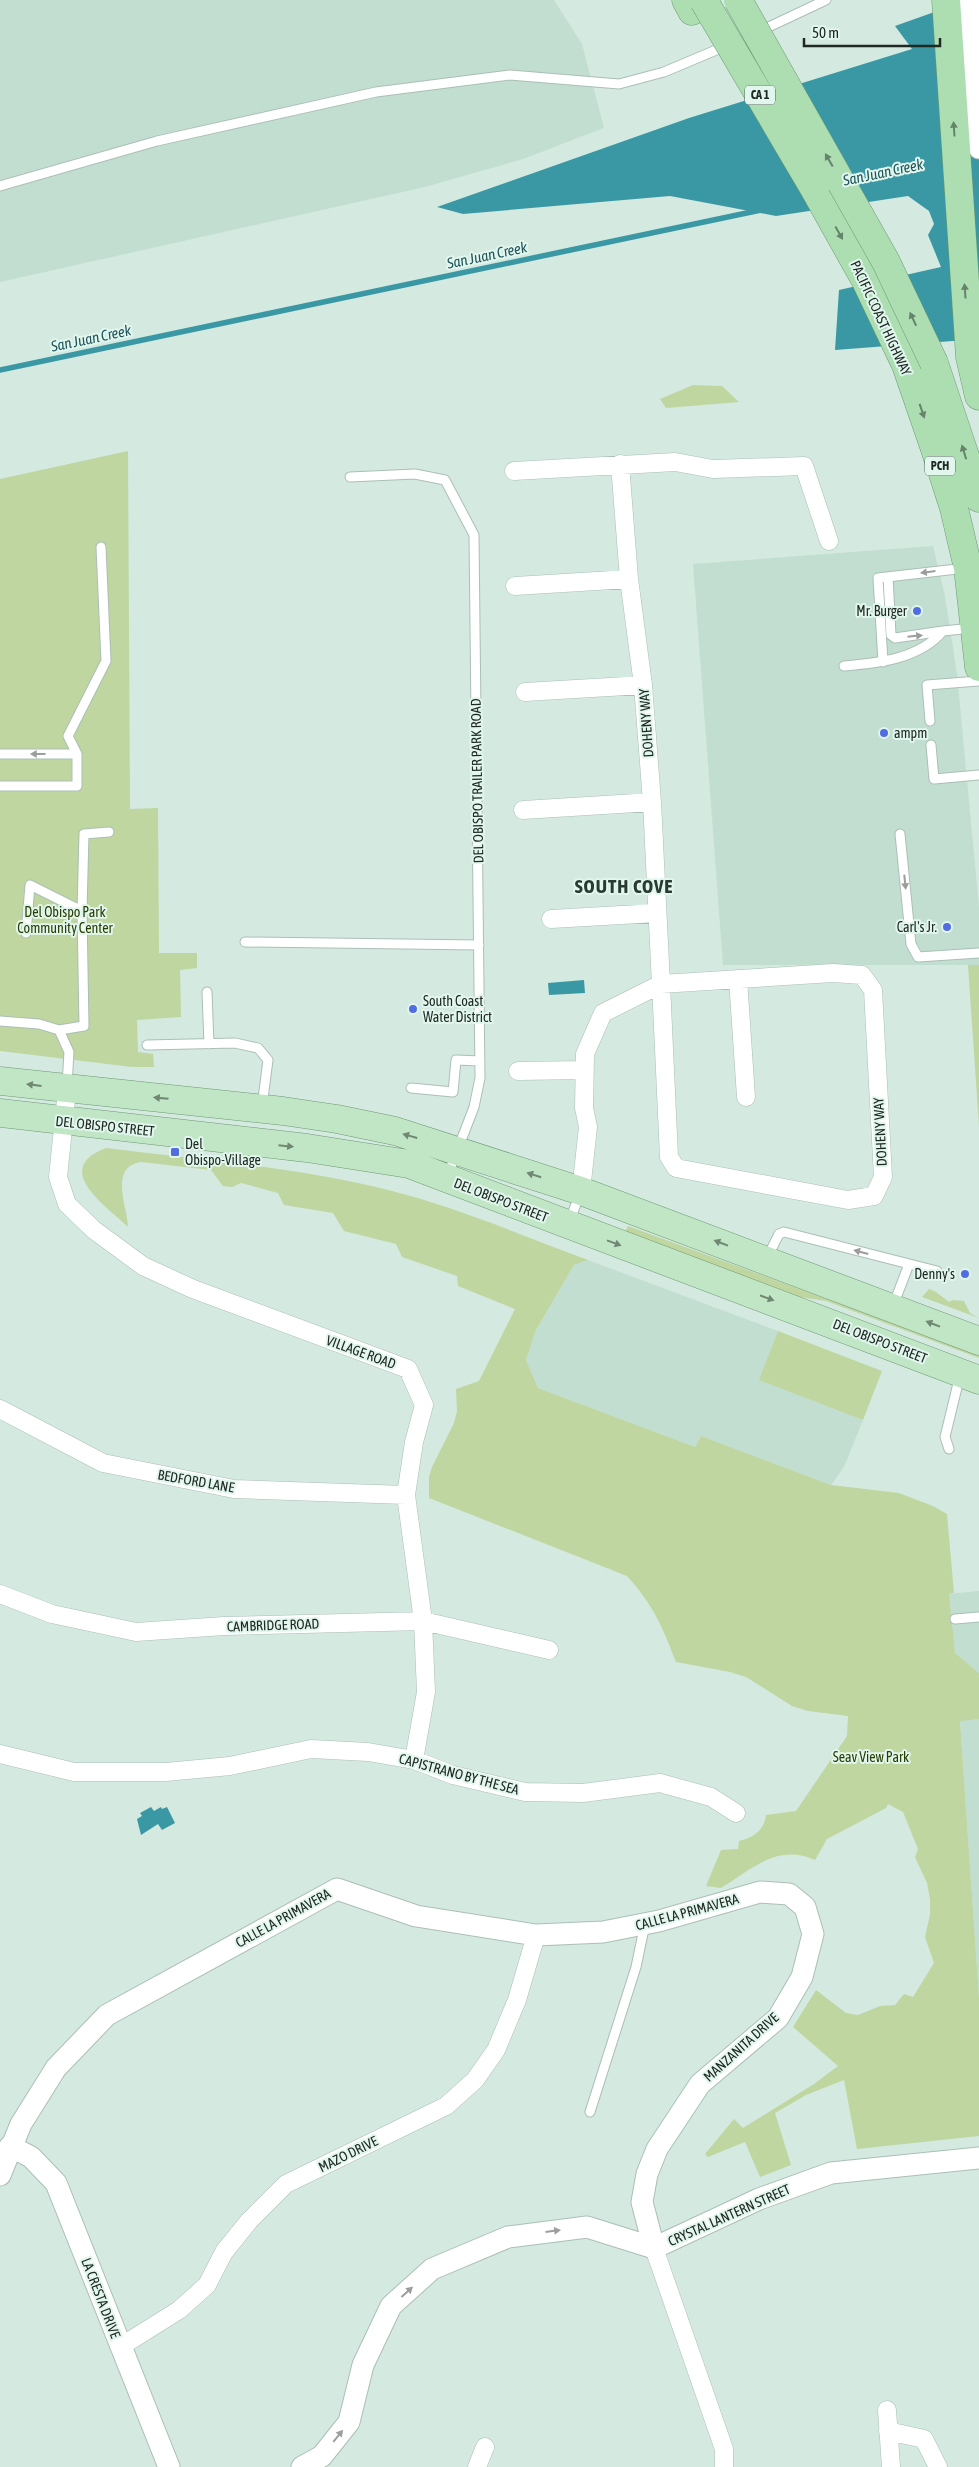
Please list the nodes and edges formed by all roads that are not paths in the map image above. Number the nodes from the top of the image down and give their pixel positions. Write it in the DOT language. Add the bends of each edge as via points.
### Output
graph roads {
  1 [pos="738,0"];
  2 [pos="946,0"];
  3 [pos="969,0"];
  4 [pos="822,1"];
  5 [pos="697,3"];
  6 [pos="979,148"];
  7 [pos="0,186"];
  8 [pos="934,363"];
  9 [pos="979,396"];
  10 [pos="620,464"];
  11 [pos="514,471"];
  12 [pos="350,477"];
  13 [pos="979,498"];
  14 [pos="829,541"];
  15 [pos="101,547"];
  16 [pos="973,567"];
  17 [pos="888,577"];
  18 [pos="630,579"];
  19 [pos="515,586"];
  20 [pos="975,628"];
  21 [pos="943,631"];
  22 [pos="883,662"];
  23 [pos="844,666"];
  24 [pos="979,667"];
  25 [pos="979,681"];
  26 [pos="643,685"];
  27 [pos="525,692"];
  28 [pos="930,721"];
  29 [pos="931,745"];
  30 [pos="0,754"];
  31 [pos="77,754"];
  32 [pos="979,775"];
  33 [pos="0,786"];
  34 [pos="652,802"];
  35 [pos="523,810"];
  36 [pos="109,832"];
  37 [pos="900,834"];
  38 [pos="82,910"];
  39 [pos="657,913"];
  40 [pos="552,919"];
  41 [pos="26,933"];
  42 [pos="245,942"];
  43 [pos="479,945"];
  44 [pos="979,953"];
  45 [pos="738,979"];
  46 [pos="660,984"];
  47 [pos="207,992"];
  48 [pos="0,1021"];
  49 [pos="60,1030"];
  50 [pos="209,1044"];
  51 [pos="147,1045"];
  52 [pos="480,1061"];
  53 [pos="584,1070"];
  54 [pos="518,1071"];
  55 [pos="0,1081"];
  56 [pos="411,1088"];
  57 [pos="67,1090"];
  58 [pos="746,1097"];
  59 [pos="262,1108"];
  60 [pos="0,1113"];
  61 [pos="64,1121"];
  62 [pos="456,1150"];
  63 [pos="447,1179"];
  64 [pos="580,1190"];
  65 [pos="569,1226"];
  66 [pos="766,1260"];
  67 [pos="909,1264"];
  68 [pos="937,1270"];
  69 [pos="892,1308"];
  70 [pos="979,1341"];
  71 [pos="969,1376"];
  72 [pos="0,1409"];
  73 [pos="949,1449"];
  74 [pos="406,1495"];
  75 [pos="0,1594"];
  76 [pos="979,1617"];
  77 [pos="955,1619"];
  78 [pos="423,1621"];
  79 [pos="549,1650"];
  80 [pos="0,1754"];
  81 [pos="414,1760"];
  82 [pos="736,1813"];
  83 [pos="805,1907"];
  84 [pos="646,1924"];
  85 [pos="536,1935"];
  86 [pos="590,2112"];
  87 [pos="10,2146"];
  88 [pos="979,2158"];
  89 [pos="0,2175"];
  90 [pos="654,2248"];
  91 [pos="120,2347"];
  92 [pos="887,2410"];
  93 [pos="888,2431"];
  94 [pos="485,2447"];
  95 [pos="170,2467"];
  96 [pos="302,2467"];
  97 [pos="477,2467"];
  98 [pos="724,2467"];
  99 [pos="891,2467"];
  100 [pos="938,2467"];
  8 -- 1 [label="highway, PACIFIC COAST HIGHWAY / CA 1, one-way, bridge" via="886,262"];
  9 -- 2 [label="highway, one-way" via="970,357"];
  3 -- 6 [label="street"];
  4 -- 7 [label="lane" via="664,72 618,84 510,74 376,92 157,141"];
  5 -- 16 [label="highway, PACIFIC COAST HIGHWAY / PCH, one-way, bridge" via="815,190 866,280 906,365"];
  13 -- 8 [label="highway, PACIFIC COAST HIGHWAY / PCH, one-way"];
  10 -- 11 [label="street"];
  10 -- 14 [label="street" via="675,462 714,469 804,466"];
  10 -- 18 [label="street, DOHENY WAY"];
  12 -- 43 [label="lane, DEL OBISPO TRAILER PARK ROAD" via="415,474 445,480 474,536"];
  15 -- 31 [label="lane" via="106,661 68,736"];
  16 -- 17 [label="lane, one-way"];
  16 -- 20 [label="highway, PACIFIC COAST HIGHWAY / PCH"];
  17 -- 21 [label="lane, one-way" via="891,635 895,638"];
  17 -- 22 [label="lane" via="878,578"];
  18 -- 19 [label="street"];
  18 -- 26 [label="street, DOHENY WAY"];
  20 -- 21 [label="lane"];
  20 -- 24 [label="highway, PACIFIC COAST HIGHWAY / PCH"];
  21 -- 22 [label="lane" via="932,644"];
  22 -- 23 [label="lane"];
  25 -- 28 [label="lane" via="927,685"];
  26 -- 27 [label="street"];
  26 -- 34 [label="street, DOHENY WAY"];
  29 -- 32 [label="lane" via="934,779"];
  31 -- 30 [label="lane, one-way"];
  31 -- 33 [label="lane" via="77,786"];
  34 -- 35 [label="street"];
  34 -- 39 [label="street, DOHENY WAY"];
  36 -- 38 [label="lane" via="84,834"];
  37 -- 44 [label="lane, one-way" via="911,944 918,957"];
  38 -- 41 [label="lane" via="30,885"];
  38 -- 49 [label="lane" via="84,1026"];
  39 -- 40 [label="street"];
  39 -- 46 [label="street, DOHENY WAY"];
  42 -- 43 [label="lane"];
  43 -- 52 [label="lane, DEL OBISPO TRAILER PARK ROAD"];
  45 -- 46 [label="street, DOHENY WAY"];
  45 -- 46 [label="street, DOHENY WAY" via="832,973 862,975 873,990 882,1177 874,1196 848,1200 676,1168 669,1156"];
  45 -- 58 [label="street"];
  46 -- 53 [label="street, DOHENY WAY" via="603,1013 585,1054"];
  47 -- 50 [label="lane"];
  48 -- 49 [label="lane" via="39,1024"];
  49 -- 57 [label="lane" via="68,1052"];
  50 -- 51 [label="lane"];
  50 -- 59 [label="lane" via="234,1043 258,1048 268,1060"];
  52 -- 56 [label="lane" via="456,1060 453,1092"];
  52 -- 62 [label="lane, DEL OBISPO TRAILER PARK ROAD" via="474,1108"];
  53 -- 54 [label="street"];
  53 -- 64 [label="street, DOHENY WAY" via="584,1108 588,1127"];
  57 -- 55 [label="main road, one-way"];
  59 -- 57 [label="main road, one-way"];
  57 -- 61 [label="street, VILLAGE ROAD"];
  62 -- 59 [label="main road, one-way" via="337,1119"];
  60 -- 61 [label="main road, DEL OBISPO STREET"];
  61 -- 63 [label="main road, DEL OBISPO STREET, one-way" via="336,1152 408,1164"];
  61 -- 74 [label="street, VILLAGE ROAD" via="58,1177 68,1204 94,1230 143,1266 193,1289 408,1369 424,1405 414,1442"];
  62 -- 63 [label="lane, DEL OBISPO TRAILER PARK ROAD"];
  64 -- 62 [label="main road, one-way"];
  63 -- 65 [label="main road, DEL OBISPO STREET"];
  64 -- 65 [label="lane"];
  66 -- 64 [label="main road, one-way"];
  65 -- 71 [label="main road, DEL OBISPO STREET, one-way"];
  67 -- 66 [label="lane, one-way" via="784,1232 779,1234"];
  66 -- 69 [label="main road"];
  67 -- 68 [label="lane"];
  67 -- 69 [label="lane"];
  70 -- 69 [label="main road, one-way"];
  71 -- 73 [label="lane" via="945,1437"];
  72 -- 74 [label="street, BEDFORD LANE" via="103,1463 234,1489"];
  74 -- 78 [label="street, VILLAGE ROAD"];
  75 -- 78 [label="street, CAMBRIDGE ROAD" via="52,1614 136,1632"];
  76 -- 77 [label="lane"];
  78 -- 79 [label="street, CAMBRIDGE ROAD"];
  78 -- 81 [label="street, VILLAGE ROAD" via="426,1692"];
  80 -- 81 [label="street, CAPISTRANO BY THE SEA" via="74,1772 166,1772 230,1766 311,1749 368,1752"];
  81 -- 82 [label="street, CAPISTRANO BY THE SEA" via="453,1776 525,1792 583,1794 660,1783 711,1797"];
  83 -- 84 [label="street, CALLE LA PRIMAVERA" via="789,1894 760,1892"];
  83 -- 90 [label="street, MANZANITA DRIVE" via="814,1934 802,1977 778,2018 700,2084 657,2149 647,2174 642,2202"];
  84 -- 85 [label="street, CALLE LA PRIMAVERA" via="603,1932"];
  84 -- 86 [label="lane" via="636,1968"];
  85 -- 87 [label="street, CALLE LA PRIMAVERA" via="416,1916 337,1889 107,2014 56,2068"];
  85 -- 91 [label="street, MAZO DRIVE" via="517,2000 496,2050 475,2080 446,2106 286,2184 224,2252 207,2285 179,2310"];
  87 -- 89 [label="street, CALLE LA PRIMAVERA"];
  87 -- 91 [label="street, LA CRESTA DRIVE" via="32,2157 56,2183"];
  88 -- 90 [label="street, CRYSTAL LANTERN STREET" via="831,2173 759,2199"];
  96 -- 90 [label="street, CRYSTAL LANTERN STREET, one-way" via="322,2456 349,2422 364,2365 391,2306 432,2269 508,2237 587,2227"];
  90 -- 98 [label="street, MANZANITA DRIVE" via="724,2449"];
  91 -- 95 [label="street, LA CRESTA DRIVE"];
  92 -- 93 [label="street"];
  93 -- 99 [label="street"];
  93 -- 100 [label="street" via="924,2439"];
  94 -- 97 [label="street"];
}
